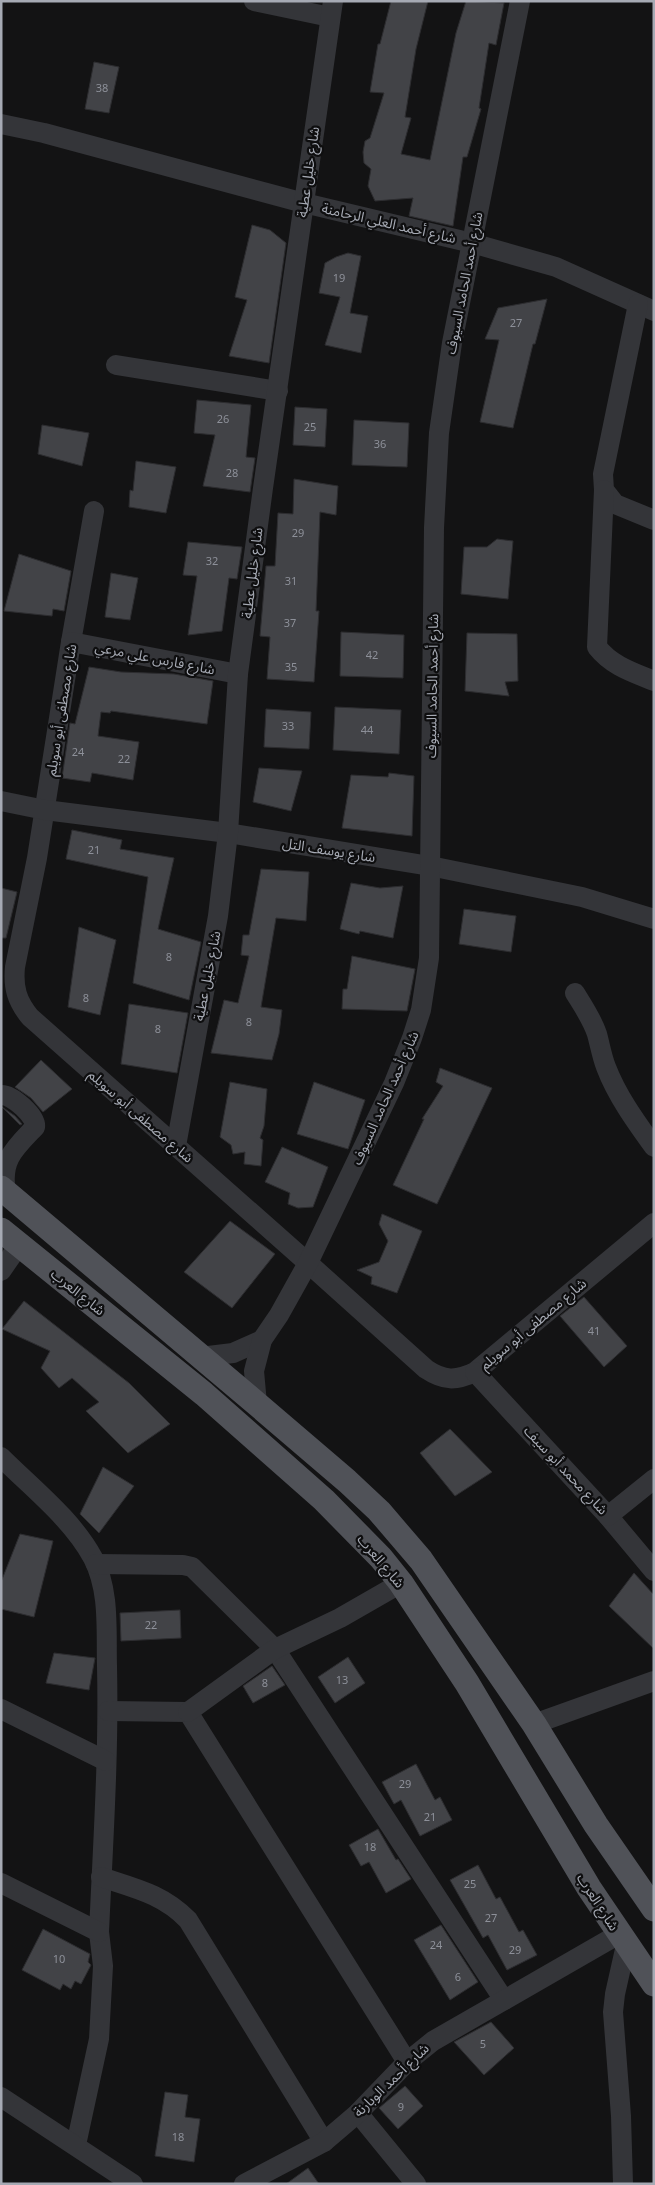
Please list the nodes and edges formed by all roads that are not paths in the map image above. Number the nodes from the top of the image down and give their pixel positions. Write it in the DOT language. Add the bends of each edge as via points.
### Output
graph roads {
  1 [pos="254,1"];
  2 [pos="520,1"];
  3 [pos="331,9"];
  4 [pos="1,124"];
  5 [pos="304,204"];
  6 [pos="472,243"];
  7 [pos="646,308"];
  8 [pos="116,365"];
  9 [pos="278,391"];
  10 [pos="604,490"];
  11 [pos="94,511"];
  12 [pos="654,520"];
  13 [pos="71,642"];
  14 [pos="238,674"];
  15 [pos="654,681"];
  16 [pos="1,801"];
  17 [pos="45,810"];
  18 [pos="228,833"];
  19 [pos="430,866"];
  20 [pos="654,919"];
  21 [pos="575,993"];
  22 [pos="1,1095"];
  23 [pos="176,1146"];
  24 [pos="654,1147"];
  25 [pos="4,1153"];
  26 [pos="3,1190"];
  27 [pos="654,1223"];
  28 [pos="10,1237"];
  29 [pos="308,1263"];
  30 [pos="1,1271"];
  31 [pos="262,1340"];
  32 [pos="200,1357"];
  33 [pos="475,1372"];
  34 [pos="257,1404"];
  35 [pos="1,1457"];
  36 [pos="654,1479"];
  37 [pos="608,1516"];
  38 [pos="96,1564"];
  39 [pos="654,1571"];
  40 [pos="401,1583"];
  41 [pos="276,1649"];
  42 [pos="654,1682"];
  43 [pos="1,1709"];
  44 [pos="108,1711"];
  45 [pos="188,1712"];
  46 [pos="534,1724"];
  47 [pos="106,1762"];
  48 [pos="101,1877"];
  49 [pos="1,1883"];
  50 [pos="654,1909"];
  51 [pos="99,1932"];
  52 [pos="622,1940"];
  53 [pos="654,1984"];
  54 [pos="504,2000"];
  55 [pos="407,2062"];
  56 [pos="1,2098"];
  57 [pos="358,2113"];
  58 [pos="324,2142"];
  59 [pos="76,2145"];
  60 [pos="132,2184"];
  61 [pos="244,2184"];
  62 [pos="416,2184"];
  63 [pos="623,2184"];
  1 -- 3 [label="street"];
  2 -- 6 [label="street, شارع أحمد الحامد السيوف"];
  3 -- 5 [label="street, شارع خليل عطية"];
  4 -- 5 [label="street, شارع أحمد العلي الرحامنة"];
  5 -- 6 [label="street, شارع أحمد العلي الرحامنة"];
  5 -- 9 [label="street, شارع خليل عطية"];
  6 -- 7 [label="street, شارع أحمد العلي الرحامنة" via="556,267"];
  6 -- 19 [label="street, شارع أحمد الحامد السيوف" via="444,390 436,471"];
  7 -- 10 [label="street" via="603,474"];
  8 -- 9 [label="street"];
  9 -- 14 [label="street, شارع خليل عطية"];
  10 -- 12 [label="street" via="615,504"];
  10 -- 15 [label="street" via="597,647 614,665"];
  11 -- 13 [label="street, شارع مصطفى أبو سويلم"];
  13 -- 14 [label="street, شارع فارس علي مرعي"];
  13 -- 17 [label="street, شارع مصطفى أبو سويلم"];
  14 -- 18 [label="street, شارع خليل عطية"];
  16 -- 17 [label="street, شارع يوسف التل"];
  17 -- 18 [label="street, شارع يوسف التل"];
  17 -- 23 [label="street, شارع مصطفى أبو سويلم" via="15,968 17,999 30,1018 57,1043"];
  18 -- 19 [label="street, شارع يوسف التل"];
  18 -- 23 [label="street, شارع خليل عطية" via="218,916"];
  19 -- 20 [label="street, شارع يوسف التل" via="582,897"];
  19 -- 29 [label="street, شارع أحمد الحامد السيوف" via="429,958 421,1010 394,1083"];
  21 -- 24 [label="street" via="597,1034 614,1086"];
  22 -- 25 [label="street" via="9,1096 36,1120 35,1128"];
  23 -- 29 [label="street, شارع مصطفى أبو سويلم"];
  25 -- 26 [label="street"];
  26 -- 32 [label="main road, شارع العرب"];
  27 -- 33 [label="street, شارع مصطفى أبو سويلم"];
  28 -- 30 [label="street"];
  28 -- 40 [label="main road, شارع العرب" via="204,1394 324,1500"];
  29 -- 31 [label="street, شارع أحمد الحامد السيوف"];
  29 -- 33 [label="street, شارع مصطفى أبو سويلم" via="426,1370 450,1379"];
  31 -- 32 [label="street" via="233,1353"];
  31 -- 34 [label="street, شارع أحمد الحامد السيوف" via="254,1371"];
  32 -- 34 [label="main road, شارع العرب"];
  33 -- 37 [label="street, شارع محمد أبو سيف"];
  34 -- 46 [label="main road, شارع العرب" via="347,1481 422,1560"];
  35 -- 38 [label="street" via="61,1516"];
  36 -- 37 [label="street"];
  37 -- 39 [label="street, شارع محمد أبو سيف"];
  38 -- 41 [label="street" via="183,1564 192,1567"];
  38 -- 44 [label="street" via="104,1589"];
  40 -- 41 [label="street"];
  40 -- 52 [label="main road, شارع العرب" via="497,1730 571,1860"];
  41 -- 45 [label="street"];
  41 -- 54 [label="street"];
  42 -- 46 [label="street"];
  43 -- 47 [label="street"];
  44 -- 45 [label="street"];
  44 -- 47 [label="street"];
  45 -- 55 [label="street"];
  46 -- 50 [label="main road, شارع العرب" via="596,1825"];
  47 -- 48 [label="street"];
  48 -- 51 [label="street"];
  48 -- 58 [label="street" via="160,1897 188,1920"];
  49 -- 51 [label="street"];
  51 -- 59 [label="street" via="103,1966 100,2039"];
  52 -- 53 [label="main road, شارع العرب"];
  52 -- 54 [label="street, شارع أحمد الوبارنة"];
  52 -- 63 [label="street" via="613,2012"];
  54 -- 55 [label="street, شارع أحمد الوبارنة" via="451,2029"];
  55 -- 57 [label="street, شارع أحمد الوبارنة"];
  56 -- 59 [label="street"];
  57 -- 58 [label="street, شارع أحمد الوبارنة"];
  57 -- 62 [label="street"];
  58 -- 61 [label="street, شارع أحمد الوبارنة"];
  59 -- 60 [label="street"];
}
